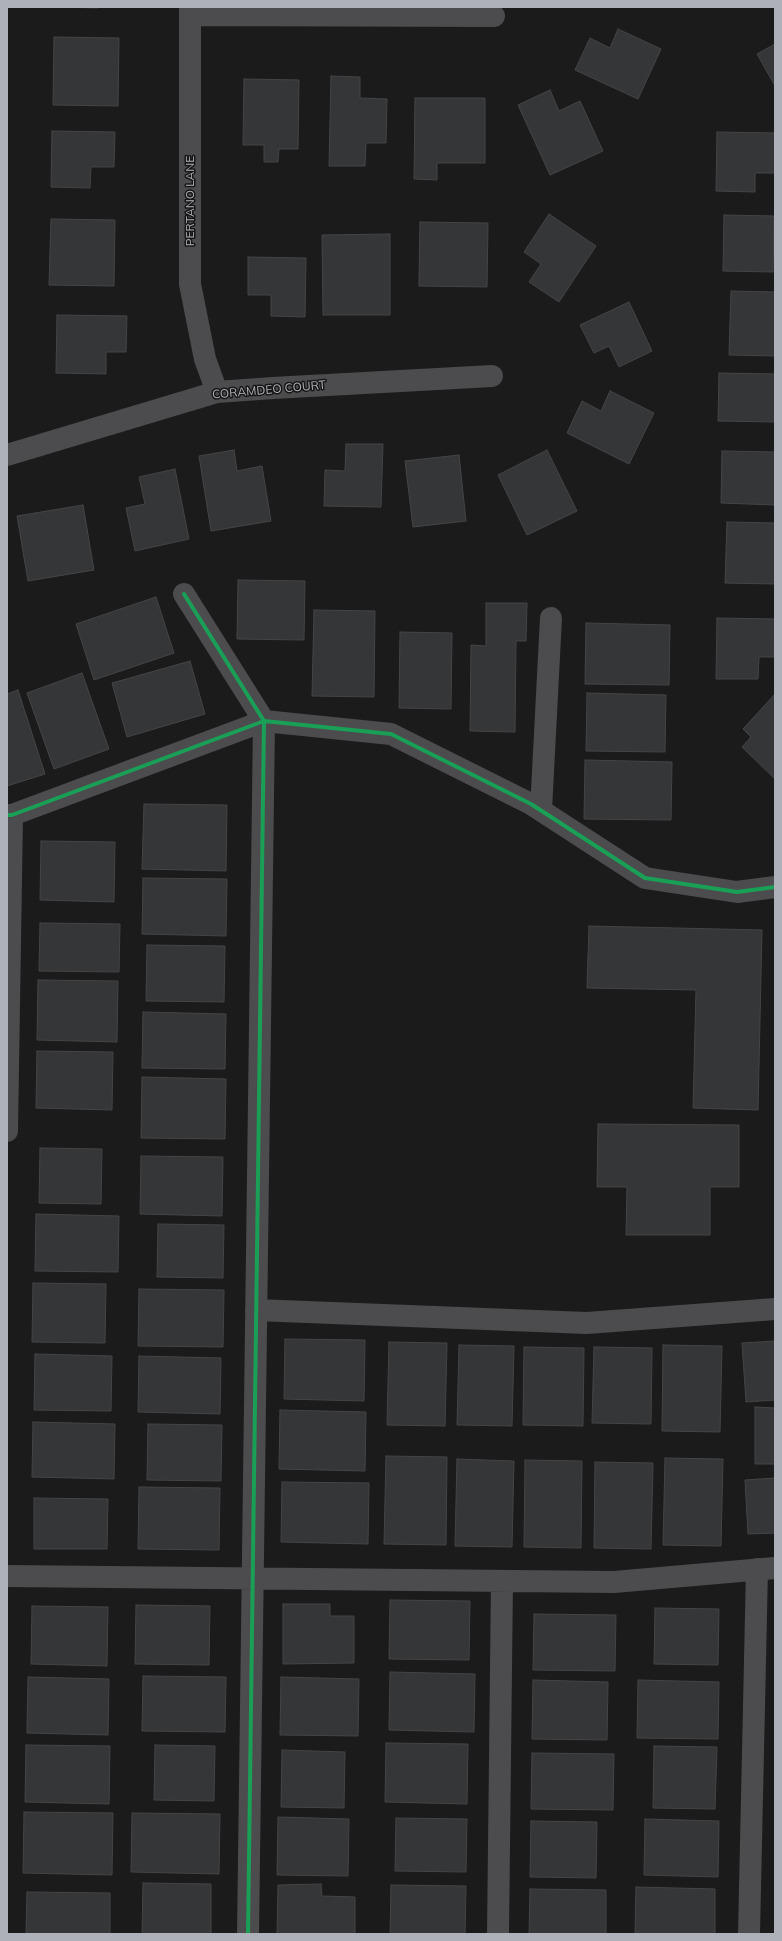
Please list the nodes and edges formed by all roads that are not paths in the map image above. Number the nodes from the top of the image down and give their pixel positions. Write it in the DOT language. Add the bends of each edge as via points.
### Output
graph roads {
  1 [pos="190,11"];
  2 [pos="494,16"];
  3 [pos="492,376"];
  4 [pos="217,392"];
  5 [pos="7,455"];
  6 [pos="184,594"];
  7 [pos="551,618"];
  8 [pos="264,720"];
  9 [pos="542,810"];
  10 [pos="9,815"];
  11 [pos="775,887"];
  12 [pos="7,1132"];
  13 [pos="775,1309"];
  14 [pos="256,1310"];
  15 [pos="766,1568"];
  16 [pos="7,1576"];
  17 [pos="252,1577"];
  18 [pos="502,1581"];
  19 [pos="248,1934"];
  20 [pos="498,1934"];
  21 [pos="749,1934"];
  1 -- 2 [label="street"];
  1 -- 4 [label="street, PERTANO LANE" via="190,284 205,359"];
  3 -- 4 [label="street, CORAMDEO COURT"];
  4 -- 5 [label="street, CORAMDEO COURT"];
  6 -- 8 [label="street"];
  7 -- 9 [label="street"];
  8 -- 9 [label="street" via="391,734"];
  8 -- 10 [label="street"];
  8 -- 14 [label="street"];
  9 -- 11 [label="street" via="645,878 737,892"];
  10 -- 12 [label="street"];
  13 -- 14 [label="street" via="588,1322"];
  14 -- 17 [label="street"];
  15 -- 18 [label="street" via="614,1582"];
  15 -- 21 [label="street"];
  16 -- 17 [label="street"];
  17 -- 18 [label="street"];
  17 -- 19 [label="street"];
  18 -- 20 [label="street"];
}
